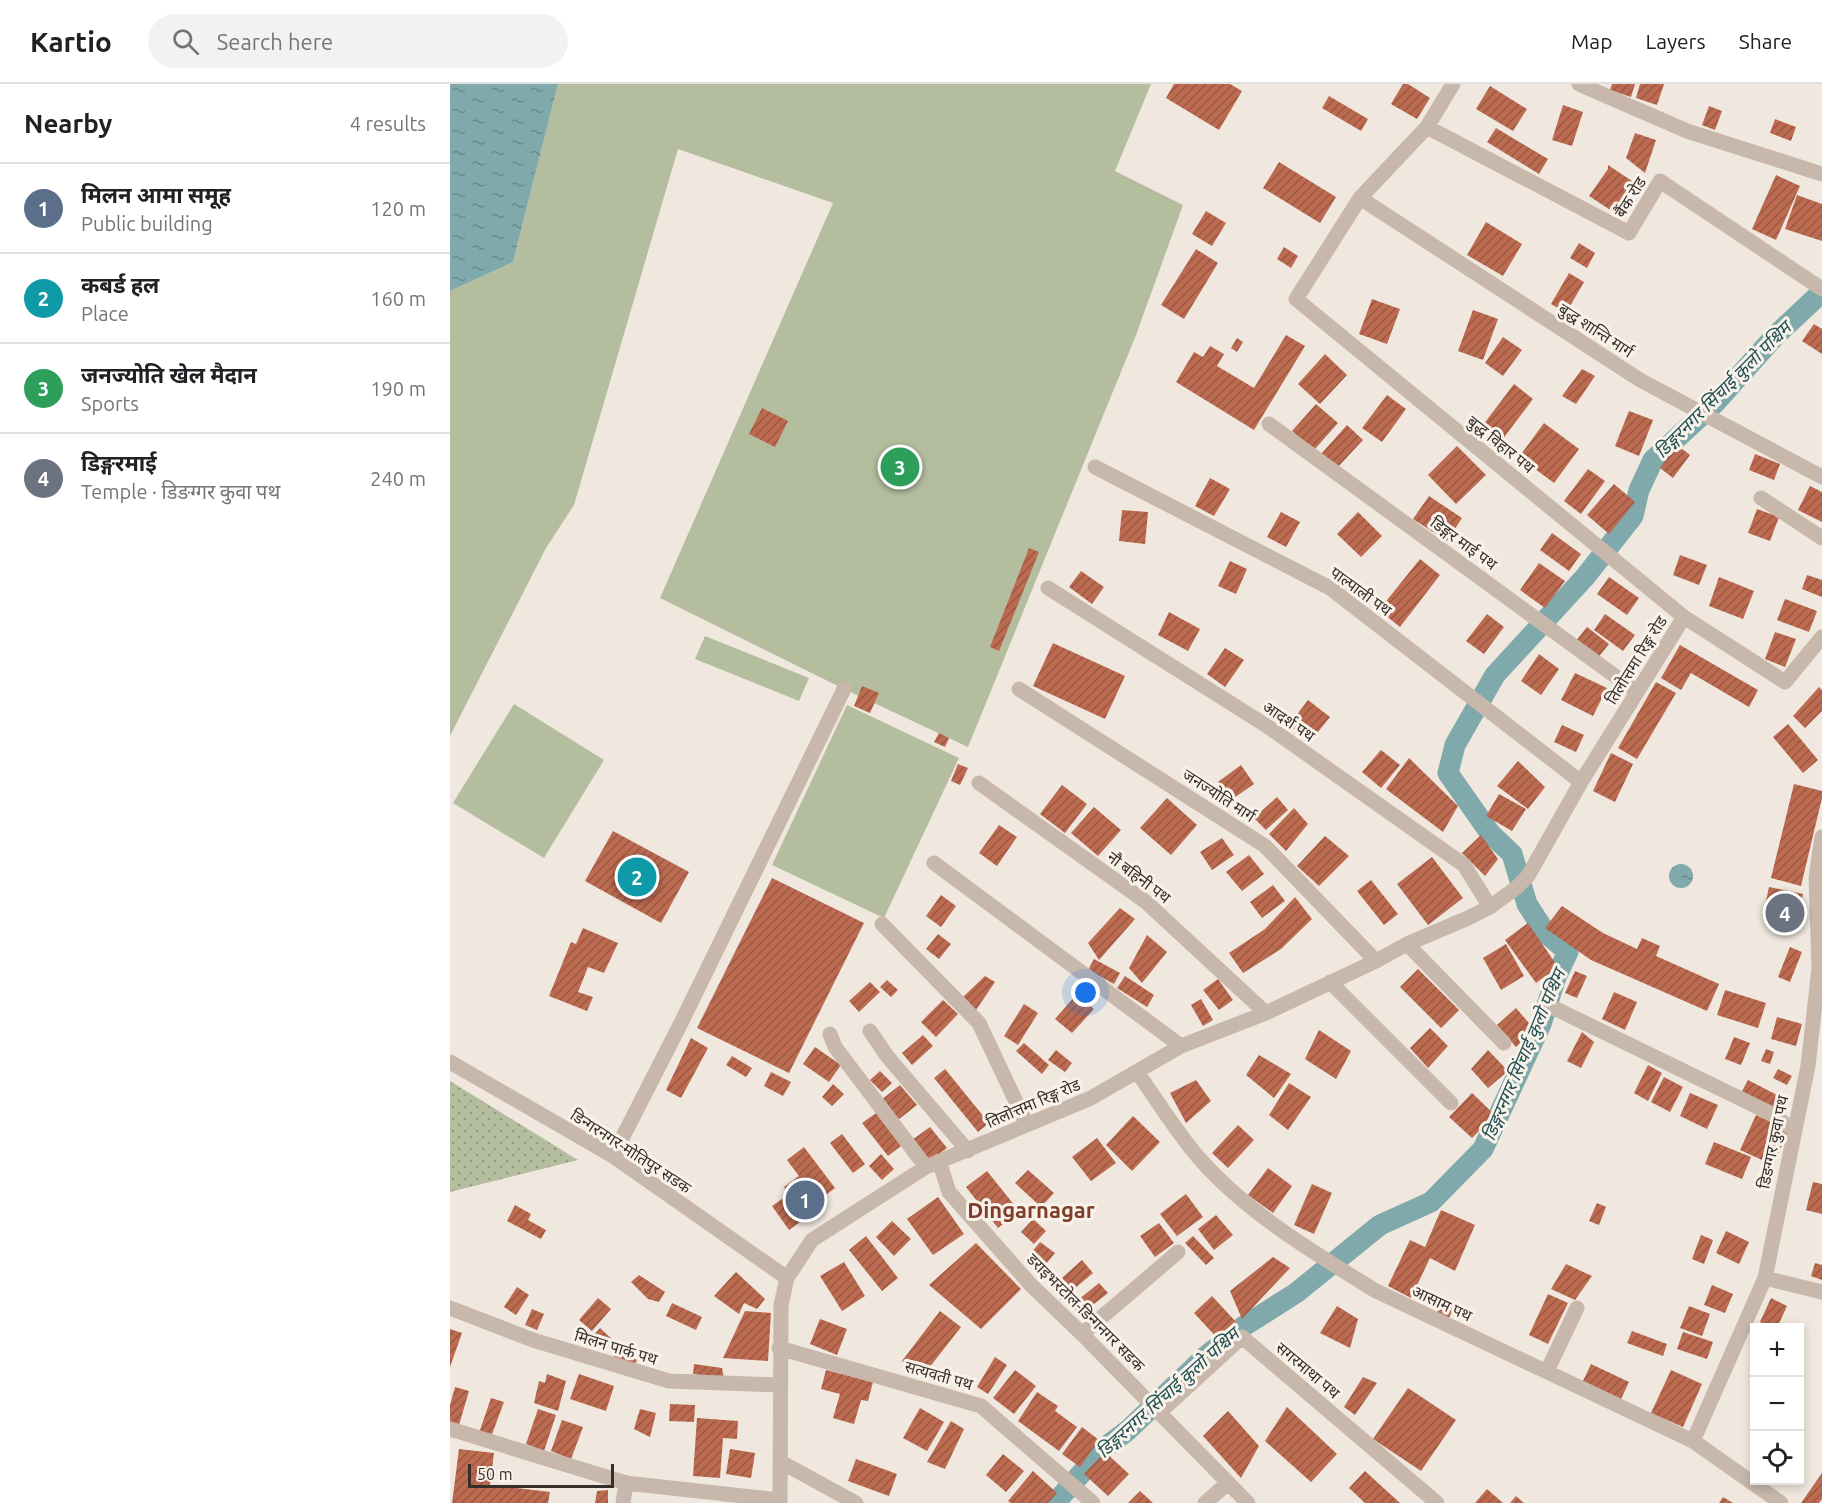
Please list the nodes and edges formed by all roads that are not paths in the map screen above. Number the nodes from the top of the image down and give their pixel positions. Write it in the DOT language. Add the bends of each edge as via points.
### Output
graph roads {
  1 [pos="1453,84"];
  2 [pos="1579,84"];
  3 [pos="1427,127"];
  4 [pos="1822,174"];
  5 [pos="1360,198"];
  6 [pos="1820,288"];
  7 [pos="1269,424"];
  8 [pos="1095,468"];
  9 [pos="1822,477"];
  10 [pos="1761,498"];
  11 [pos="1822,538"];
  12 [pos="1048,588"];
  13 [pos="1684,617"];
  14 [pos="1822,637"];
  15 [pos="1019,688"];
  16 [pos="844,689"];
  17 [pos="1637,692"];
  18 [pos="1581,782"];
  19 [pos="979,783"];
  20 [pos="1822,837"];
  21 [pos="934,863"];
  22 [pos="1490,906"];
  23 [pos="882,924"];
  24 [pos="1407,944"];
  25 [pos="1376,961"];
  26 [pos="1820,968"];
  27 [pos="1330,982"];
  28 [pos="1552,1007"];
  29 [pos="1266,1013"];
  30 [pos="870,1031"];
  31 [pos="830,1034"];
  32 [pos="1504,1043"];
  33 [pos="1181,1046"];
  34 [pos="450,1062"];
  35 [pos="1137,1072"];
  36 [pos="1451,1103"];
  37 [pos="1027,1125"];
  38 [pos="1794,1130"];
  39 [pos="968,1151"];
  40 [pos="613,1156"];
  41 [pos="933,1164"];
  42 [pos="1178,1252"];
  43 [pos="786,1278"];
  44 [pos="1765,1278"];
  45 [pos="1822,1292"];
  46 [pos="450,1308"];
  47 [pos="1577,1308"];
  48 [pos="1082,1334"];
  49 [pos="779,1348"];
  50 [pos="1547,1371"];
  51 [pos="780,1385"];
  52 [pos="1154,1407"];
  53 [pos="450,1430"];
  54 [pos="1693,1441"];
  55 [pos="781,1462"];
  56 [pos="626,1483"];
  57 [pos="1228,1483"];
  58 [pos="780,1502"];
  59 [pos="623,1503"];
  60 [pos="856,1503"];
  61 [pos="1093,1503"];
  62 [pos="1205,1503"];
  63 [pos="1248,1503"];
  64 [pos="1437,1503"];
  65 [pos="1781,1503"];
  1 -- 3 [label="street"];
  2 -- 4 [label="street" via="1687,131"];
  3 -- 5 [label="street"];
  3 -- 6 [label="street, बैंक रोड" via="1629,233 1660,181"];
  5 -- 9 [label="street, बुद्ध शान्ति मार्ग" via="1640,380"];
  5 -- 13 [label="street, बुद्ध विहार पथ" via="1296,299"];
  7 -- 17 [label="street, डिङ्गर माई पथ"];
  8 -- 18 [label="street, पाल्पाली पथ" via="1330,588"];
  10 -- 11 [label="street"];
  12 -- 22 [label="street, आदर्श पथ" via="1267,726 1464,865"];
  13 -- 14 [label="street, तिलोत्तमा रिङ्ग रोड" via="1785,682"];
  13 -- 17 [label="street, तिलोत्तमा रिङ्ग रोड"];
  15 -- 25 [label="street, जनज्योति मार्ग" via="1265,846"];
  16 -- 40 [label="street"];
  17 -- 18 [label="street, तिलोत्तमा रिङ्ग रोड"];
  18 -- 22 [label="street, तिलोत्तमा रिङ्ग रोड" via="1528,876"];
  19 -- 29 [label="street, नौ बहिनी पथ" via="1146,902"];
  20 -- 26 [label="street, डिङग्गर कुवा पथ" via="1815,878"];
  21 -- 33 [label="street"];
  22 -- 24 [label="street, तिलोत्तमा रिङ्ग रोड"];
  23 -- 37 [label="street" via="979,1023"];
  24 -- 25 [label="street, तिलोत्तमा रिङ्ग रोड"];
  24 -- 32 [label="street"];
  25 -- 27 [label="street, तिलोत्तमा रिङ्ग रोड"];
  26 -- 38 [label="street, डिङग्गर कुवा पथ" via="1808,1066"];
  27 -- 29 [label="street, तिलोत्तमा रिङ्ग रोड"];
  27 -- 36 [label="street"];
  28 -- 38 [label="street" via="1770,1113"];
  29 -- 33 [label="street, तिलोत्तमा रिङ्ग रोड"];
  30 -- 39 [label="street"];
  31 -- 41 [label="street, डराइभरटोल-डिन्गनगर सडक" via="835,1047"];
  33 -- 35 [label="street, तिलोत्तमा रिङ्ग रोड"];
  34 -- 40 [label="street, डिन्गरनगर-मोतिपुर सडक"];
  35 -- 37 [label="street, तिलोत्तमा रिङ्ग रोड" via="1091,1098"];
  35 -- 50 [label="street, आसाम पथ" via="1198,1158 1257,1213 1374,1290"];
  37 -- 39 [label="street, तिलोत्तमा रिङ्ग रोड"];
  38 -- 44 [label="street, डिङग्गर कुवा पथ"];
  39 -- 41 [label="street, तिलोत्तमा रिङ्ग रोड"];
  40 -- 43 [label="street, डिन्गरनगर-मोतिपुर सडक"];
  41 -- 43 [label="street, तिलोत्तमा रिङ्ग रोड" via="812,1240"];
  41 -- 48 [label="street, डराइभरटोल-डिन्गनगर सडक" via="950,1192 1031,1285"];
  42 -- 48 [label="street"];
  43 -- 49 [label="street, तिलोत्तमा रिङ्ग रोड"];
  44 -- 45 [label="street"];
  44 -- 54 [label="street, डिङग्गर कुवा पथ"];
  46 -- 51 [label="street, मिलन पार्क पथ" via="533,1341 669,1381"];
  47 -- 50 [label="street"];
  48 -- 52 [label="street, डराइभरटोल-डिन्गनगर सडक"];
  49 -- 51 [label="street, तिलोत्तमा रिङ्ग रोड"];
  49 -- 61 [label="street, सत्यवती पथ" via="981,1406"];
  50 -- 54 [label="street, आसाम पथ"];
  51 -- 55 [label="street, तिलोत्तमा रिङ्ग रोड"];
  52 -- 57 [label="street, डराइभरटोल-डिन्गनगर सडक"];
  52 -- 64 [label="street, सगरमाथा पथ" via="1242,1337"];
  53 -- 56 [label="street"];
  54 -- 65 [label="street, आसाम पथ"];
  55 -- 58 [label="street, तिलोत्तमा रिङ्ग रोड"];
  55 -- 60 [label="street"];
  56 -- 58 [label="street"];
  56 -- 59 [label="street"];
  57 -- 62 [label="street"];
  57 -- 63 [label="street, डराइभरटोल-डिन्गनगर सडक"];
}
